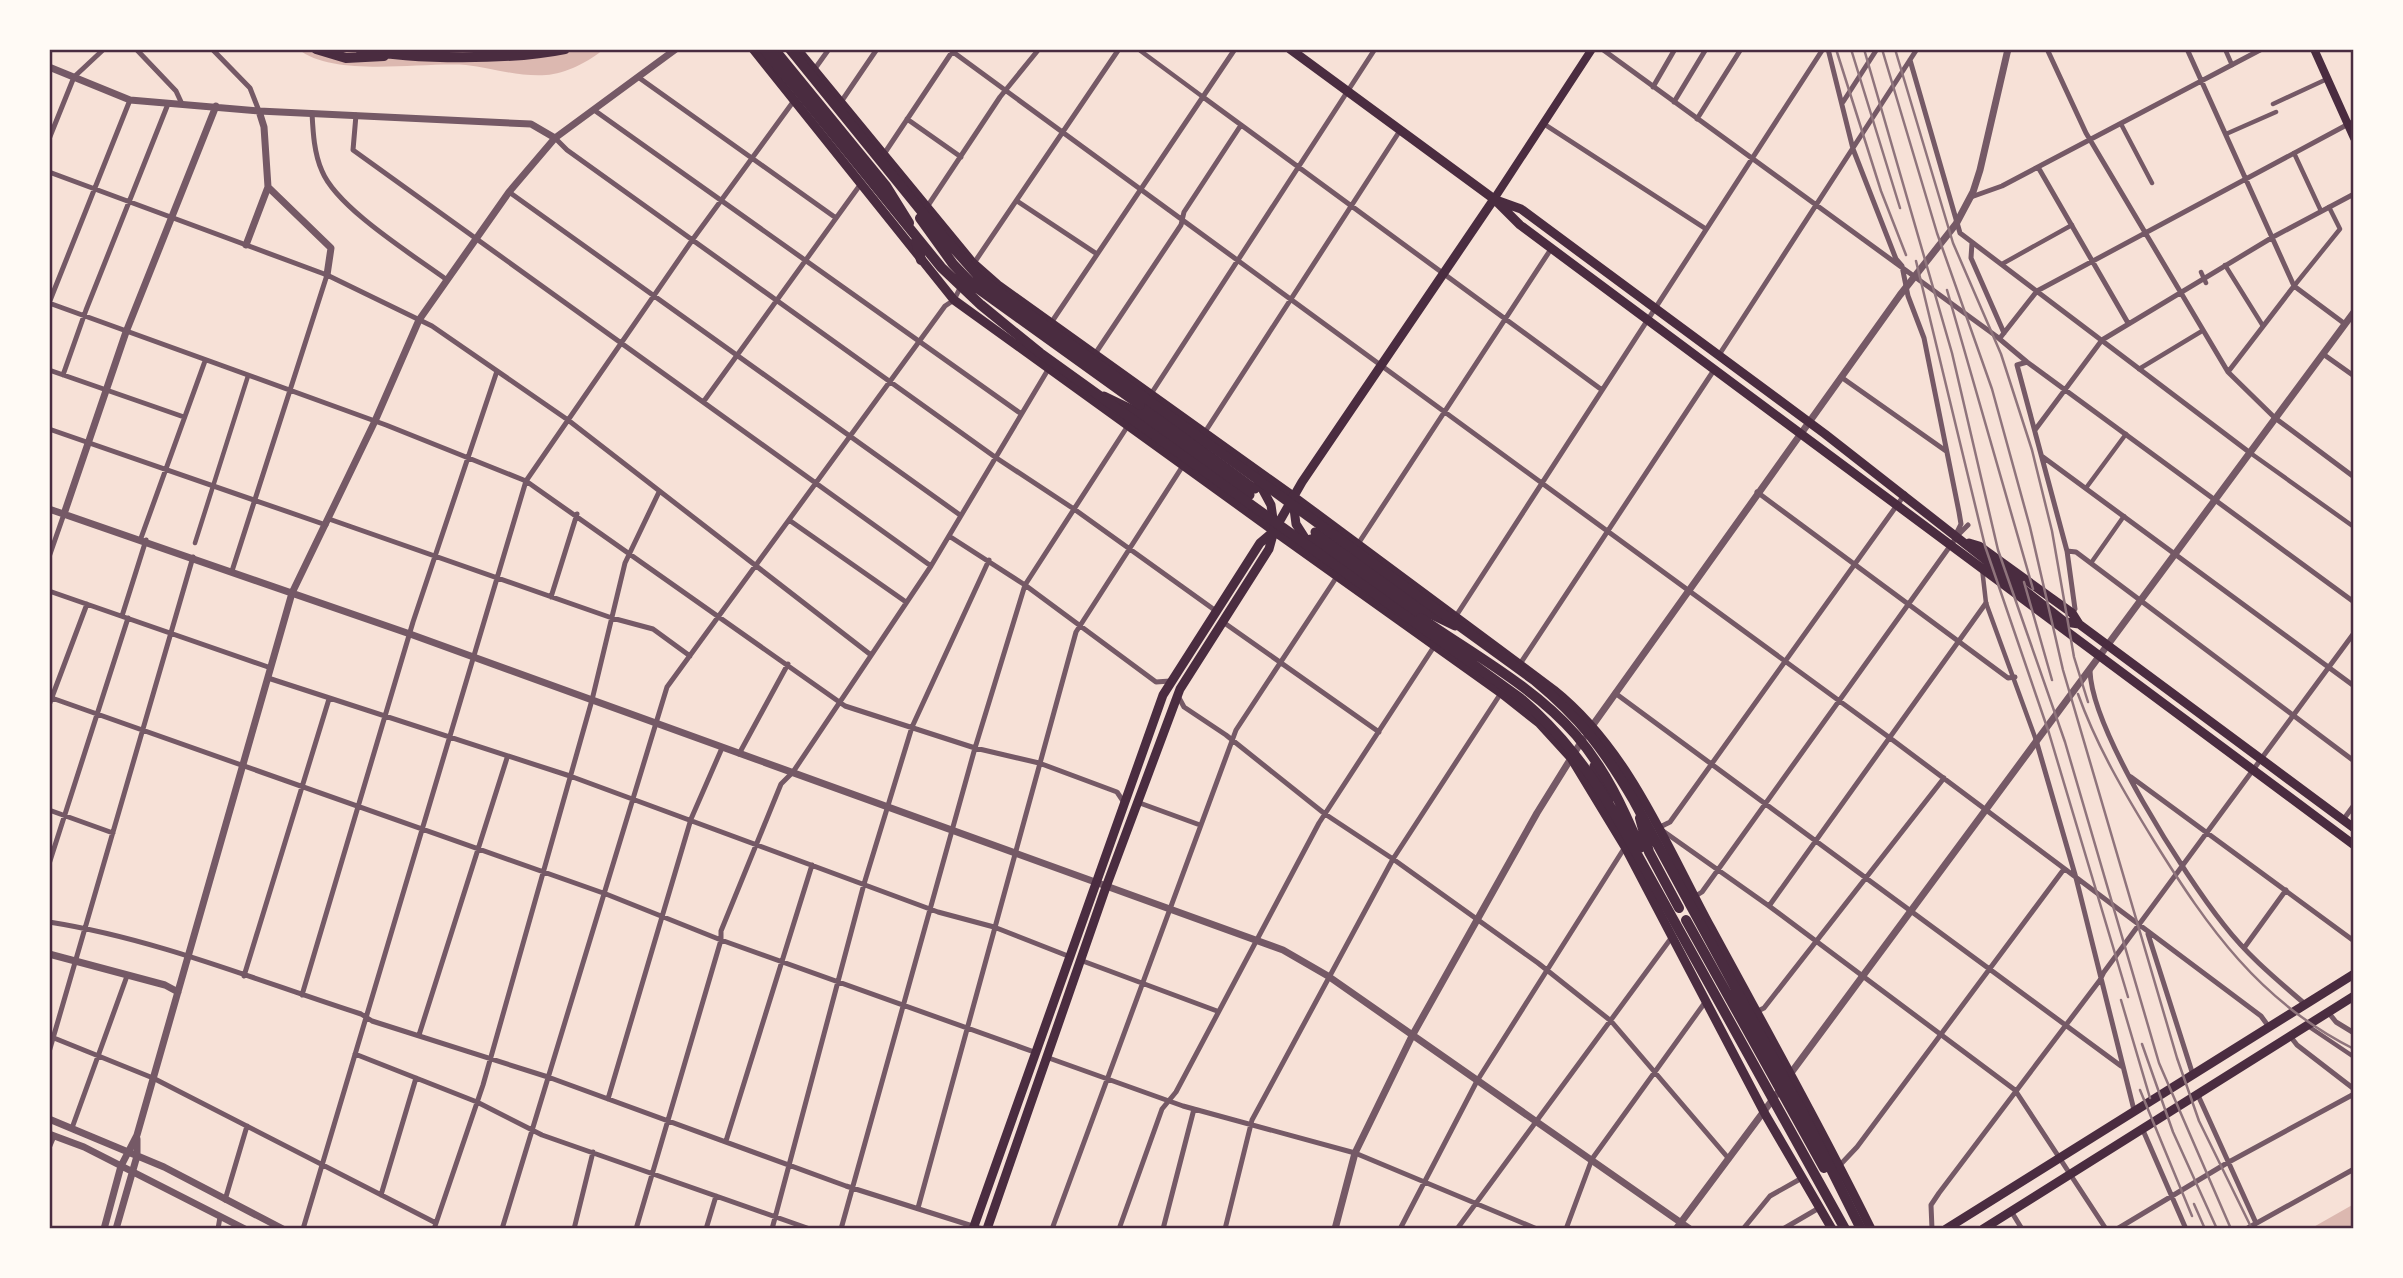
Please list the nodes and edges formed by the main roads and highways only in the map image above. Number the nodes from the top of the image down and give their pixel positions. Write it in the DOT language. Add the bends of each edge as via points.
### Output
graph roads {
  1 [pos="316,49"];
  2 [pos="360,49"];
  3 [pos="404,49"];
  4 [pos="565,49"];
  5 [pos="752,49"];
  6 [pos="764,49"];
  7 [pos="774,49"];
  8 [pos="790,49"];
  9 [pos="797,49"];
  10 [pos="1290,49"];
  11 [pos="1592,49"];
  12 [pos="2314,49"];
  13 [pos="2351,123"];
  14 [pos="2354,138"];
  15 [pos="895,179"];
  16 [pos="1494,199"];
  17 [pos="921,260"];
  18 [pos="1095,354"];
  19 [pos="1074,385"];
  20 [pos="1140,405"];
  21 [pos="1250,466"];
  22 [pos="1293,496"];
  23 [pos="1274,531"];
  24 [pos="1969,543"];
  25 [pos="1982,563"];
  26 [pos="1333,572"];
  27 [pos="1421,618"];
  28 [pos="2079,624"];
  29 [pos="1492,642"];
  30 [pos="1462,665"];
  31 [pos="1582,740"];
  32 [pos="1636,790"];
  33 [pos="1613,827"];
  34 [pos="2354,828"];
  35 [pos="2354,845"];
  36 [pos="1655,887"];
  37 [pos="1679,908"];
  38 [pos="1686,920"];
  39 [pos="2354,974"];
  40 [pos="2354,996"];
  41 [pos="979,1228"];
  42 [pos="1832,1229"];
  43 [pos="1844,1229"];
  44 [pos="1860,1229"];
  45 [pos="1871,1229"];
  46 [pos="1946,1229"];
  47 [pos="1983,1229"];
  1 -- 3 [label="highway" via="361,58"];
  2 -- 4 [label="highway" via="422,56"];
  5 -- 17 [label="main road"];
  6 -- 36 [label="highway" via="941,267 1001,322 1542,716 1597,783"];
  7 -- 17 [label="highway" via="886,186 912,228"];
  8 -- 15 [label="highway"];
  9 -- 18 [label="main road" via="974,263"];
  10 -- 16 [label="main road"];
  11 -- 16 [label="main road"];
  12 -- 13 [label="main road"];
  13 -- 14 [label="main road"];
  15 -- 20 [label="highway" via="961,274"];
  15 -- 44 [label="highway" via="962,260 993,289 1523,672 1581,721 1634,801 1802,1111"];
  16 -- 22 [label="main road"];
  16 -- 24 [label="main road" via="1521,209"];
  16 -- 25 [label="main road" via="1551,249 1950,545"];
  17 -- 19 [label="main road" via="954,300"];
  18 -- 20 [label="main road"];
  18 -- 21 [label="main road"];
  19 -- 20 [label="main road" via="1135,411 1253,492"];
  19 -- 23 [label="main road"];
  21 -- 22 [label="main road"];
  21 -- 23 [label="main road" via="1271,505"];
  22 -- 23 [label="main road"];
  22 -- 26 [label="main road" via="1296,524"];
  22 -- 29 [label="main road"];
  23 -- 26 [label="main road"];
  23 -- 41 [label="main road" via="1269,550 1180,689 1048,1057"];
  23 -- 41 [label="main road" via="1260,543 1170,681 1068,956"];
  24 -- 25 [label="main road"];
  24 -- 28 [label="main road" via="2072,613"];
  25 -- 28 [label="main road" via="2065,622"];
  25 -- 35 [label="main road"];
  26 -- 30 [label="main road"];
  27 -- 29 [label="main road" via="1313,535 1426,612"];
  27 -- 30 [label="main road"];
  27 -- 36 [label="highway" via="1525,691 1576,735 1619,799"];
  28 -- 34 [label="main road"];
  29 -- 32 [label="main road" via="1593,724"];
  30 -- 33 [label="main road" via="1539,723 1571,758"];
  31 -- 33 [label="main road" via="1604,786"];
  32 -- 37 [label="highway" via="1649,852"];
  32 -- 45 [label="main road"];
  33 -- 42 [label="main road" via="1765,1114"];
  36 -- 43 [label="highway"];
  38 -- 44 [label="highway"];
  39 -- 46 [label="main road"];
  40 -- 47 [label="main road"];
}
